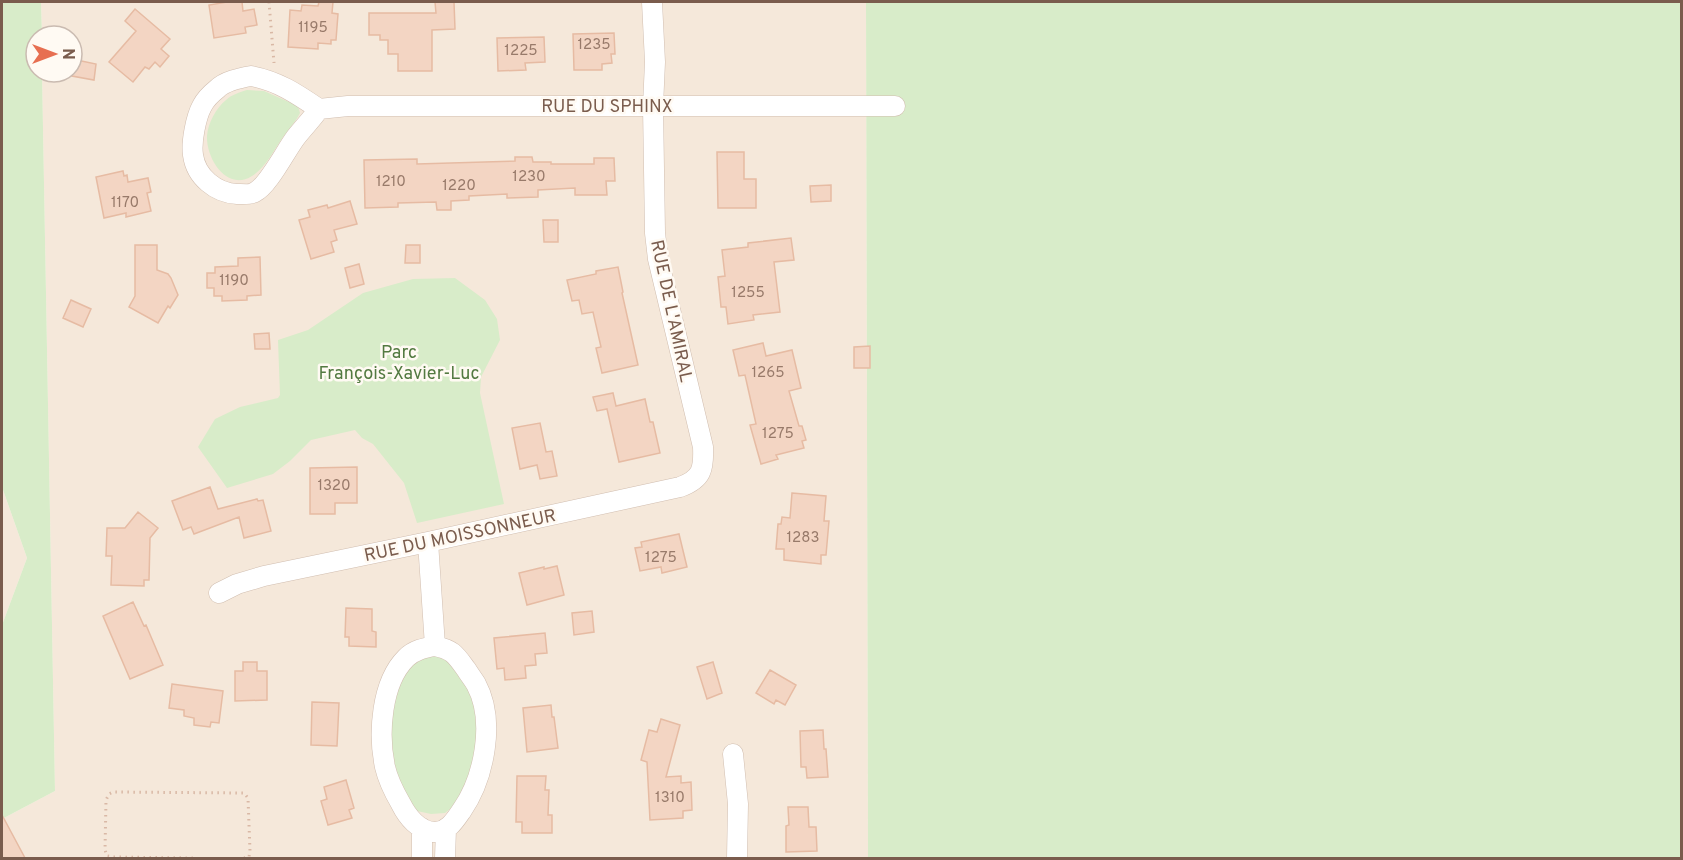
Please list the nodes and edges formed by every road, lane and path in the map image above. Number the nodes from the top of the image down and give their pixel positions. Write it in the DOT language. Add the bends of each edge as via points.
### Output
graph roads {
  1 [pos="269,2"];
  2 [pos="652,2"];
  3 [pos="275,83"];
  4 [pos="653,106"];
  5 [pos="895,106"];
  6 [pos="320,109"];
  7 [pos="699,475"];
  8 [pos="428,542"];
  9 [pos="219,593"];
  10 [pos="435,646"];
  11 [pos="733,754"];
  12 [pos="422,828"];
  13 [pos="446,830"];
  14 [pos="144,858"];
  15 [pos="193,858"];
  16 [pos="244,858"];
  17 [pos="422,858"];
  18 [pos="445,858"];
  19 [pos="736,858"];
  1 -- 3 [label="path"];
  2 -- 4 [label="street, RUE DE L'AMIRAL"];
  3 -- 6 [label="street"];
  3 -- 6 [label="street" via="251,76 240,78 218,87 202,106 194,132 193,154 197,168 211,186 226,194 255,192 269,180"];
  4 -- 5 [label="street, RUE DU SPHINX"];
  4 -- 6 [label="street, RUE DU SPHINX" via="360,105"];
  4 -- 7 [label="street, RUE DE L'AMIRAL" via="658,259 703,447 704,464"];
  7 -- 8 [label="street, RUE DU MOISSONNEUR" via="692,483 680,487"];
  8 -- 9 [label="street, RUE DU MOISSONNEUR" via="264,576"];
  8 -- 10 [label="street"];
  10 -- 12 [label="street" via="419,649 406,659 389,685 381,737 392,788 405,812"];
  10 -- 13 [label="street" via="449,649 477,686 486,727 480,776 469,800"];
  11 -- 19 [label="street" via="738,804"];
  12 -- 13 [label="street"];
  12 -- 17 [label="street"];
  13 -- 18 [label="street"];
  14 -- 15 [label="path"];
  14 -- 16 [label="path" via="107,856 109,794 244,793 248,798 250,851 249,857"];
}
